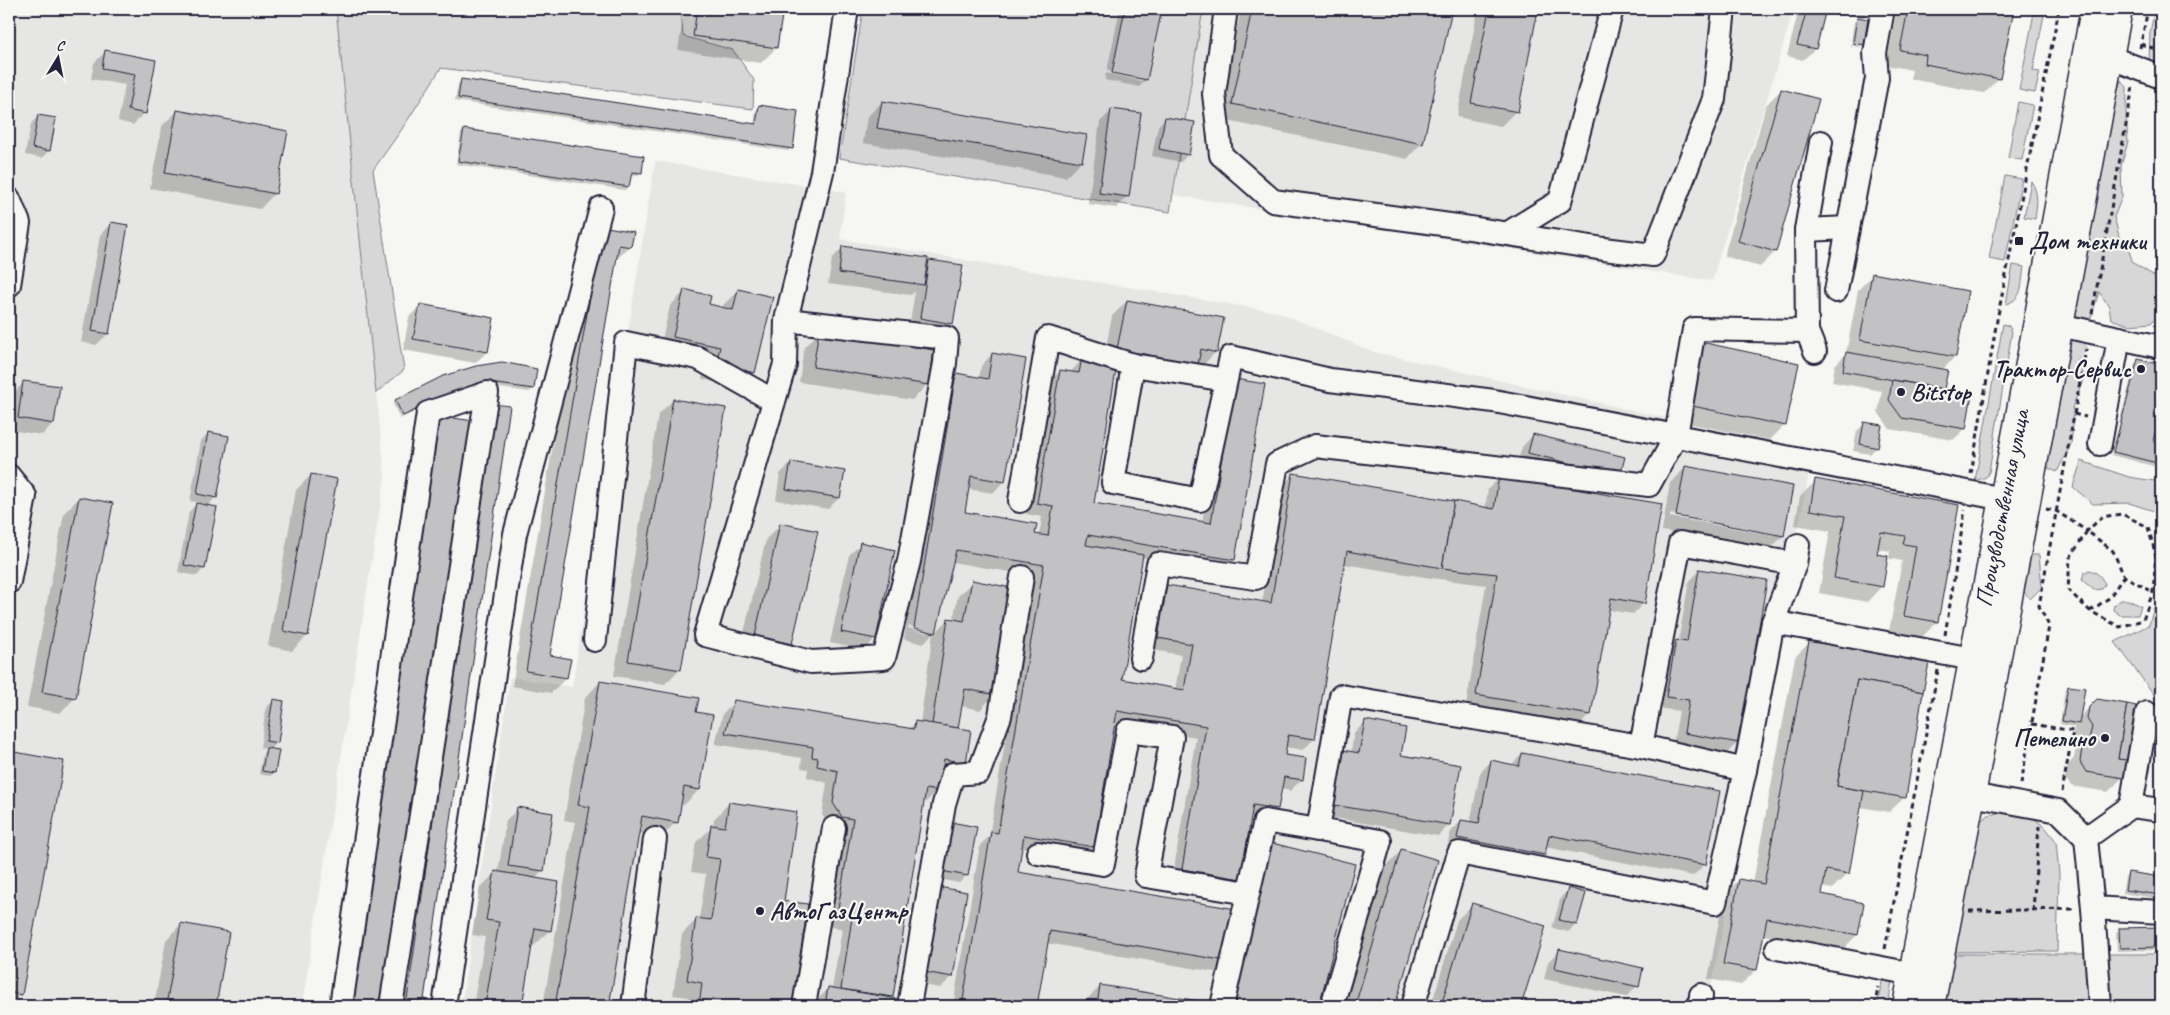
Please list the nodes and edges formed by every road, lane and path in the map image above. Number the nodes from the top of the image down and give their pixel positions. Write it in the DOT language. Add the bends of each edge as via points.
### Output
graph roads {
  1 [pos="847,9"];
  2 [pos="1226,9"];
  3 [pos="1612,9"];
  4 [pos="1724,9"];
  5 [pos="1883,9"];
  6 [pos="2059,9"];
  7 [pos="2095,9"];
  8 [pos="2118,9"];
  9 [pos="2148,9"];
  10 [pos="2141,44"];
  11 [pos="2160,49"];
  12 [pos="2109,57"];
  13 [pos="2136,67"];
  14 [pos="2161,77"];
  15 [pos="1821,142"];
  16 [pos="9,200"];
  17 [pos="601,208"];
  18 [pos="14,222"];
  19 [pos="1848,228"];
  20 [pos="1806,230"];
  21 [pos="1508,233"];
  22 [pos="9,285"];
  23 [pos="1836,292"];
  24 [pos="786,320"];
  25 [pos="1997,320"];
  26 [pos="2059,325"];
  27 [pos="2089,332"];
  28 [pos="2119,338"];
  29 [pos="2161,347"];
  30 [pos="1133,365"];
  31 [pos="1226,380"];
  32 [pos="774,401"];
  33 [pos="2074,414"];
  34 [pos="2090,418"];
  35 [pos="1676,436"];
  36 [pos="2100,444"];
  37 [pos="9,476"];
  38 [pos="1020,501"];
  39 [pos="2015,502"];
  40 [pos="2056,511"];
  41 [pos="2087,531"];
  42 [pos="2124,576"];
  43 [pos="1022,577"];
  44 [pos="9,582"];
  45 [pos="2153,592"];
  46 [pos="2090,611"];
  47 [pos="1773,622"];
  48 [pos="595,640"];
  49 [pos="1141,658"];
  50 [pos="1973,659"];
  51 [pos="2147,713"];
  52 [pos="2032,724"];
  53 [pos="1641,746"];
  54 [pos="1745,770"];
  55 [pos="1972,796"];
  56 [pos="2018,804"];
  57 [pos="2131,806"];
  58 [pos="2050,810"];
  59 [pos="2161,810"];
  60 [pos="834,828"];
  61 [pos="1318,830"];
  62 [pos="2086,838"];
  63 [pos="655,839"];
  64 [pos="1038,852"];
  65 [pos="1248,893"];
  66 [pos="2093,908"];
  67 [pos="2033,910"];
  68 [pos="1949,911"];
  69 [pos="2161,912"];
  70 [pos="1777,948"];
  71 [pos="1913,974"];
  72 [pos="341,1006"];
  73 [pos="391,1006"];
  74 [pos="444,1006"];
  75 [pos="633,1006"];
  76 [pos="804,1006"];
  77 [pos="909,1006"];
  78 [pos="1222,1006"];
  79 [pos="1332,1006"];
  80 [pos="1413,1006"];
  81 [pos="1907,1006"];
  82 [pos="1930,1006"];
  83 [pos="2100,1006"];
  1 -- 24 [label="street" via="822,172"];
  2 -- 21 [label="street" via="1214,94 1221,155 1273,201"];
  3 -- 21 [label="street" via="1560,201"];
  4 -- 21 [label="street" via="1714,99 1653,255"];
  5 -- 19 [label="street" via="1876,53 1877,78"];
  6 -- 25 [label="path"];
  7 -- 39 [label="highway, Производственная улица"];
  8 -- 12 [label="highway, Производственная улица"];
  9 -- 10 [label="path"];
  10 -- 11 [label="path"];
  10 -- 13 [label="path"];
  12 -- 13 [label="street"];
  12 -- 26 [label="highway, Производственная улица"];
  13 -- 14 [label="street"];
  13 -- 27 [label="path"];
  15 -- 20 [label="street"];
  16 -- 18 [label="street"];
  17 -- 74 [label="street" via="514,534"];
  18 -- 22 [label="street"];
  19 -- 20 [label="street"];
  19 -- 23 [label="street"];
  20 -- 35 [label="street" via="1811,341 1694,329"];
  24 -- 32 [label="street" via="785,364"];
  24 -- 32 [label="street" via="947,338 909,561 884,658 811,662 705,635"];
  26 -- 27 [label="street"];
  26 -- 39 [label="highway, Производственная улица"];
  27 -- 28 [label="street"];
  27 -- 33 [label="path"];
  28 -- 29 [label="street"];
  28 -- 36 [label="street"];
  30 -- 31 [label="street"];
  30 -- 31 [label="street" via="1113,483 1200,500"];
  30 -- 38 [label="street" via="1048,338"];
  31 -- 35 [label="street" via="1231,357 1330,380 1494,401"];
  32 -- 48 [label="street" via="698,358 626,343"];
  33 -- 34 [label="path"];
  33 -- 40 [label="path"];
  35 -- 39 [label="street"];
  35 -- 49 [label="street" via="1649,484 1315,446 1277,464 1256,578 1158,564"];
  37 -- 44 [label="street" via="25,496"];
  39 -- 40 [label="path"];
  39 -- 50 [label="highway, Производственная улица"];
  39 -- 55 [label="highway, Производственная улица"];
  40 -- 41 [label="path"];
  40 -- 52 [label="path" via="2039,606 2049,626"];
  41 -- 42 [label="path" via="2113,551"];
  41 -- 45 [label="path" via="2102,517 2122,514 2148,527 2156,556"];
  41 -- 46 [label="path" via="2070,558 2068,590"];
  42 -- 45 [label="path"];
  42 -- 46 [label="path" via="2109,598"];
  43 -- 77 [label="street" via="1000,716 979,772 953,774 944,804"];
  45 -- 46 [label="path" via="2142,620 2120,627"];
  47 -- 50 [label="street"];
  47 -- 53 [label="street" via="1797,554 1680,543"];
  47 -- 54 [label="street"];
  50 -- 71 [label="highway, Производственная улица"];
  51 -- 57 [label="street"];
  52 -- 56 [label="path"];
  52 -- 58 [label="path" via="2073,731"];
  53 -- 54 [label="street"];
  53 -- 61 [label="street" via="1341,696"];
  54 -- 80 [label="street" via="1715,903 1458,853"];
  55 -- 56 [label="street"];
  55 -- 68 [label="highway, Производственная улица"];
  56 -- 58 [label="street"];
  57 -- 59 [label="street"];
  57 -- 62 [label="street"];
  58 -- 62 [label="street"];
  58 -- 67 [label="path"];
  60 -- 76 [label="street"];
  61 -- 65 [label="street" via="1265,821"];
  61 -- 79 [label="street" via="1380,841"];
  62 -- 66 [label="street"];
  63 -- 75 [label="street"];
  64 -- 65 [label="street" via="1102,864 1128,731 1172,737 1146,876"];
  65 -- 78 [label="street"];
  66 -- 67 [label="path"];
  66 -- 69 [label="street"];
  66 -- 83 [label="street"];
  67 -- 68 [label="path"];
  68 -- 82 [label="highway, Производственная улица"];
  70 -- 71 [label="street"];
  71 -- 81 [label="highway, Производственная улица"];
  72 -- 73 [label="street" via="428,414 487,393"];
}
